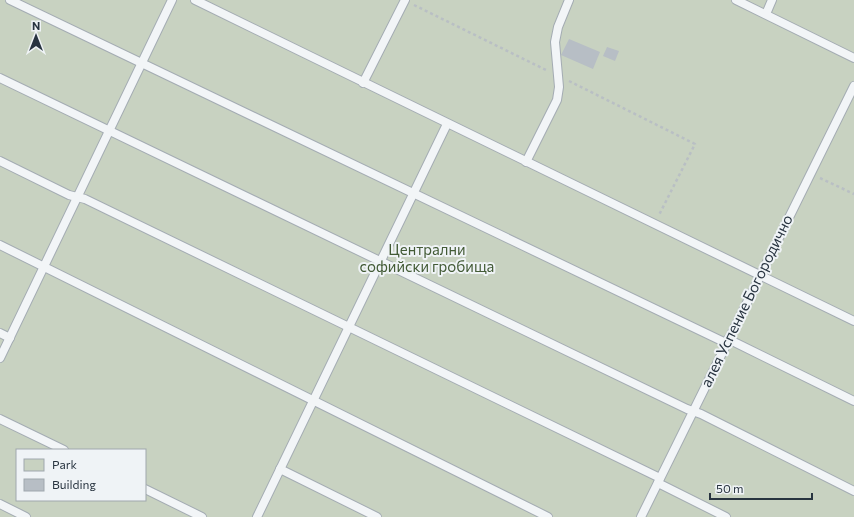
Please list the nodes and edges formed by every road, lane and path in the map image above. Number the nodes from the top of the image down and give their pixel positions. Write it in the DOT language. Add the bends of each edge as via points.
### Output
graph roads {
  1 [pos="10,0"];
  2 [pos="172,0"];
  3 [pos="195,0"];
  4 [pos="569,0"];
  5 [pos="736,0"];
  6 [pos="772,0"];
  7 [pos="408,2"];
  8 [pos="766,14"];
  9 [pos="854,58"];
  10 [pos="142,63"];
  11 [pos="558,76"];
  12 [pos="0,78"];
  13 [pos="363,83"];
  14 [pos="854,86"];
  15 [pos="447,124"];
  16 [pos="109,131"];
  17 [pos="0,162"];
  18 [pos="526,162"];
  19 [pos="811,173"];
  20 [pos="413,193"];
  21 [pos="854,194"];
  22 [pos="77,197"];
  23 [pos="654,224"];
  24 [pos="0,245"];
  25 [pos="380,262"];
  26 [pos="44,266"];
  27 [pos="760,275"];
  28 [pos="854,321"];
  29 [pos="349,327"];
  30 [pos="0,333"];
  31 [pos="10,338"];
  32 [pos="727,341"];
  33 [pos="0,358"];
  34 [pos="313,400"];
  35 [pos="854,401"];
  36 [pos="693,411"];
  37 [pos="0,419"];
  38 [pos="62,449"];
  39 [pos="280,469"];
  40 [pos="659,481"];
  41 [pos="146,489"];
  42 [pos="854,491"];
  43 [pos="0,504"];
  44 [pos="26,517"];
  45 [pos="202,517"];
  46 [pos="257,517"];
  47 [pos="377,517"];
  48 [pos="548,517"];
  49 [pos="641,517"];
  50 [pos="726,517"];
  1 -- 10 [label="lane"];
  2 -- 10 [label="lane"];
  3 -- 13 [label="lane"];
  4 -- 11 [label="lane" via="555,42"];
  5 -- 8 [label="lane"];
  6 -- 8 [label="lane"];
  7 -- 11 [label="path"];
  7 -- 13 [label="lane"];
  8 -- 9 [label="lane"];
  10 -- 16 [label="lane"];
  10 -- 20 [label="lane"];
  11 -- 18 [label="lane" via="557,100"];
  11 -- 23 [label="path" via="695,144"];
  12 -- 16 [label="lane"];
  13 -- 15 [label="lane"];
  14 -- 19 [label="lane, алея Успение Богородично"];
  15 -- 18 [label="lane"];
  15 -- 20 [label="lane"];
  16 -- 22 [label="lane"];
  16 -- 25 [label="lane"];
  17 -- 22 [label="lane"];
  18 -- 23 [label="lane"];
  19 -- 21 [label="path"];
  19 -- 27 [label="lane, алея Успение Богородично"];
  20 -- 25 [label="lane"];
  20 -- 32 [label="lane"];
  22 -- 26 [label="lane"];
  22 -- 29 [label="lane"];
  23 -- 27 [label="lane"];
  24 -- 26 [label="lane"];
  25 -- 29 [label="lane"];
  25 -- 36 [label="lane"];
  26 -- 31 [label="lane"];
  26 -- 34 [label="lane"];
  27 -- 28 [label="lane"];
  27 -- 32 [label="lane, алея Успение Богородично"];
  29 -- 34 [label="lane"];
  29 -- 40 [label="lane"];
  30 -- 31 [label="lane"];
  31 -- 33 [label="lane"];
  32 -- 35 [label="lane"];
  32 -- 36 [label="lane, алея Успение Богородично"];
  34 -- 39 [label="lane"];
  34 -- 48 [label="lane"];
  36 -- 40 [label="lane, алея Успение Богородично"];
  36 -- 42 [label="lane"];
  37 -- 38 [label="lane"];
  39 -- 46 [label="lane"];
  39 -- 47 [label="lane"];
  40 -- 49 [label="lane, алея Успение Богородично"];
  40 -- 50 [label="lane"];
  41 -- 45 [label="lane"];
  43 -- 44 [label="lane"];
}
